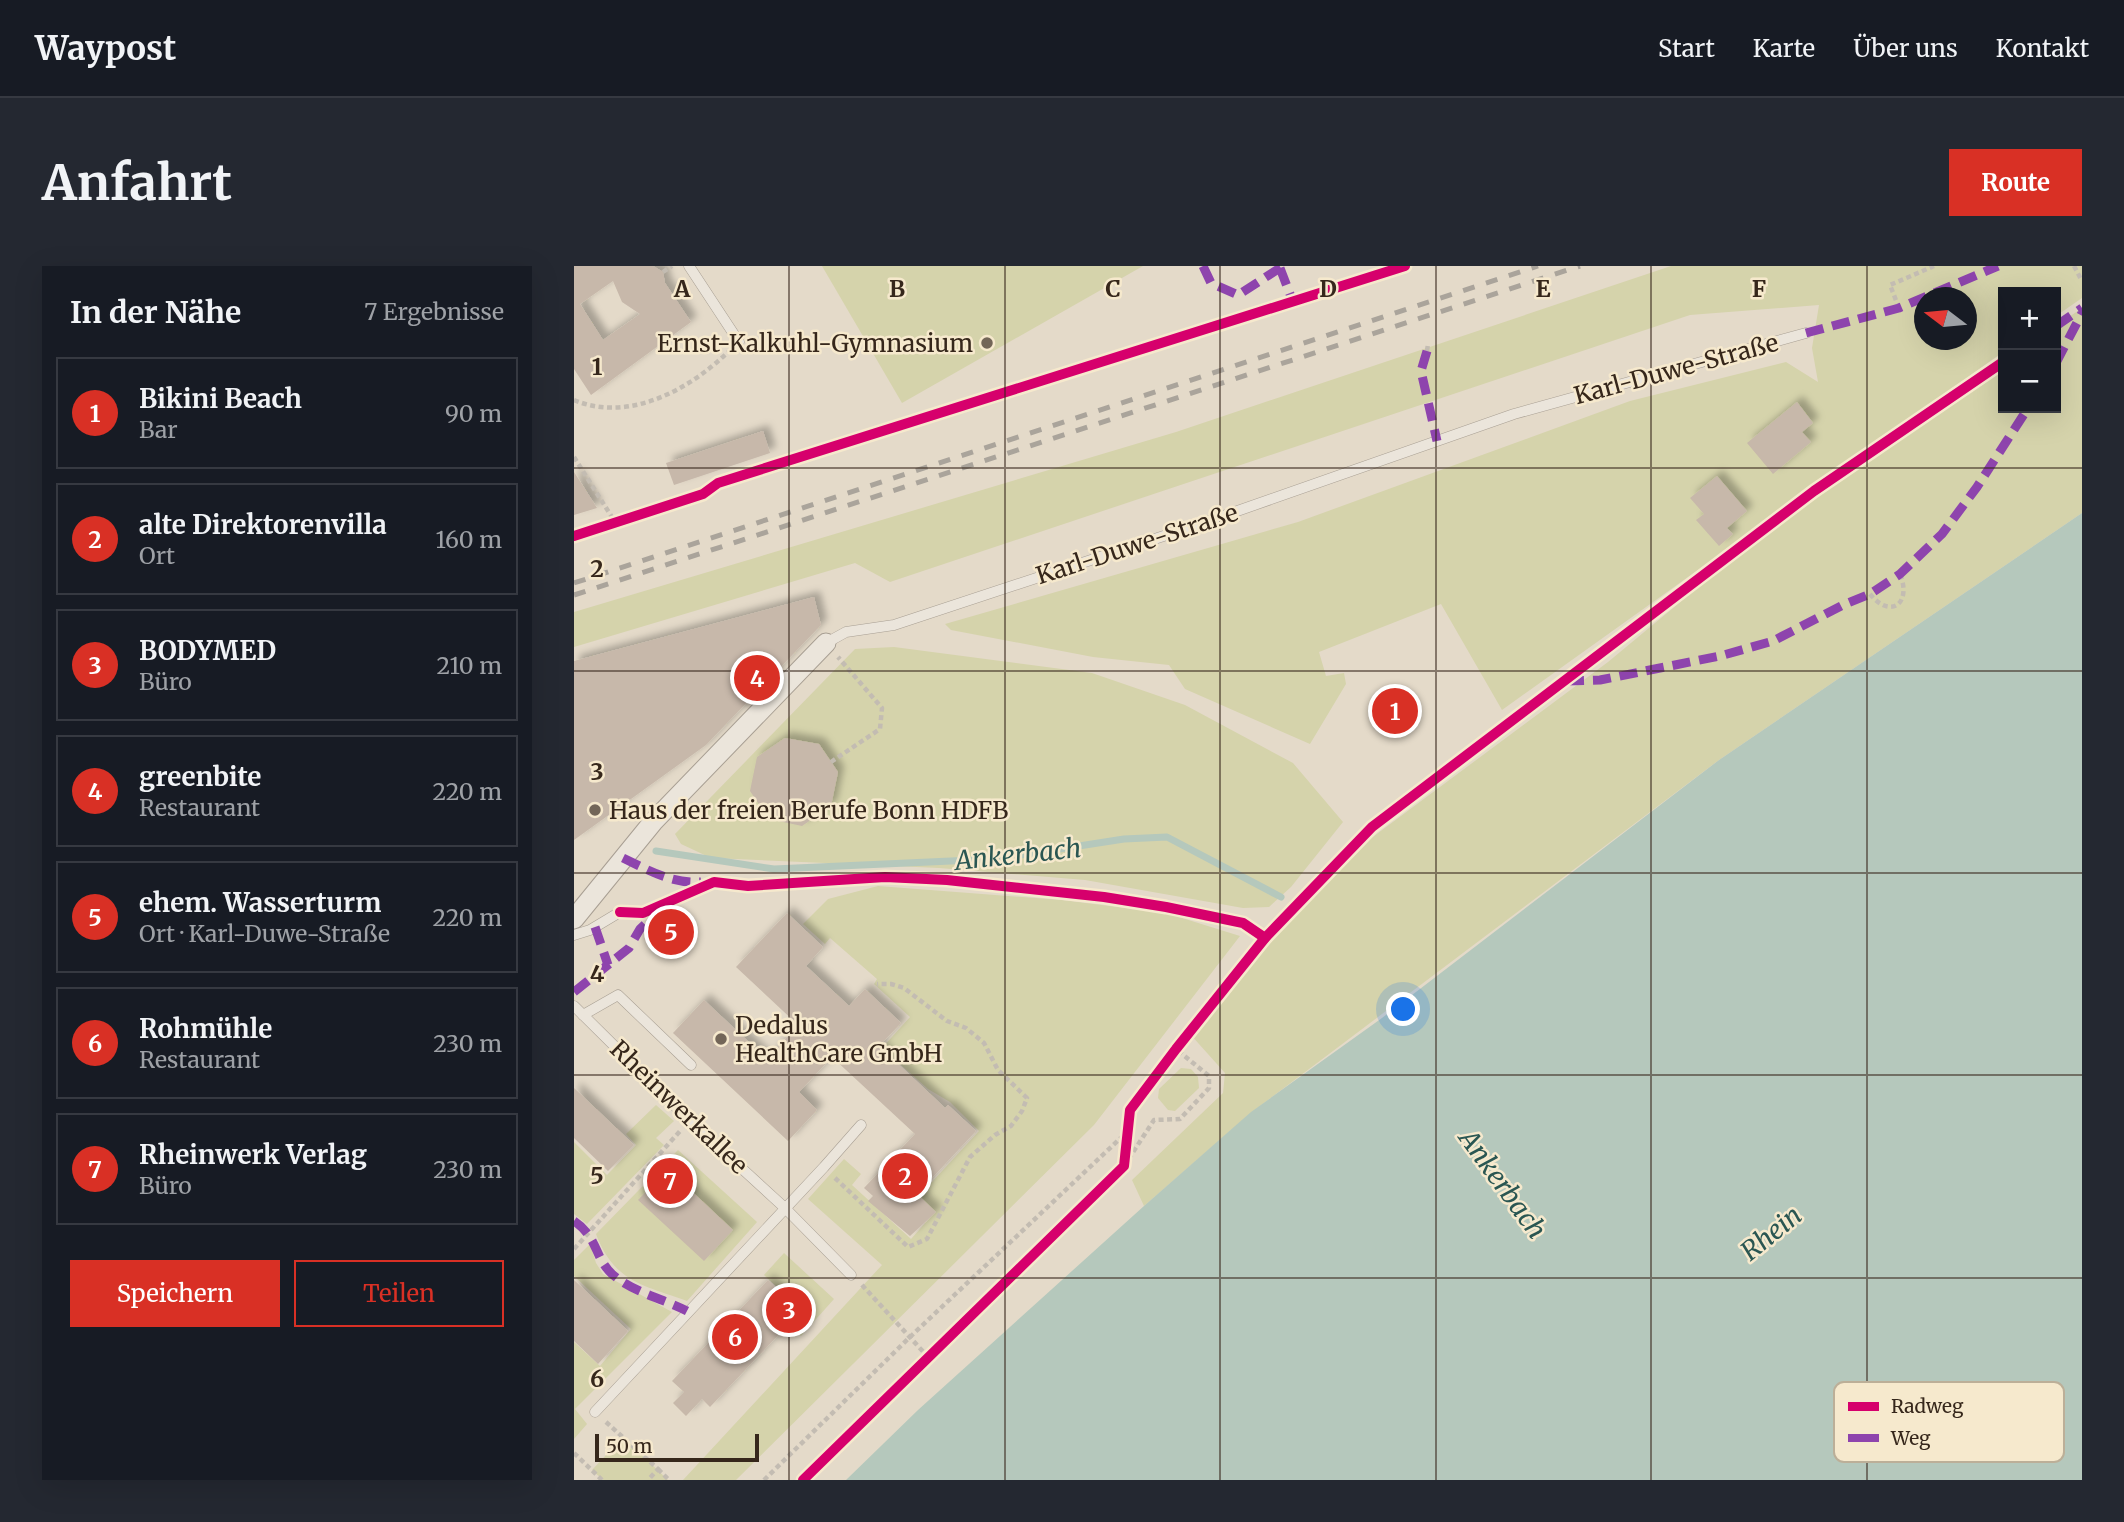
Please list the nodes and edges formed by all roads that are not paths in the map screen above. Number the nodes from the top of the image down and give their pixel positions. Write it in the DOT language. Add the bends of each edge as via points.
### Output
graph roads {
  1 [pos="689,266"];
  2 [pos="1806,333"];
  3 [pos="738,342"];
  4 [pos="826,643"];
  5 [pos="620,912"];
  6 [pos="574,919"];
  7 [pos="574,935"];
  8 [pos="574,1006"];
  9 [pos="583,1015"];
  10 [pos="691,1065"];
  11 [pos="861,1125"];
  12 [pos="785,1208"];
  13 [pos="851,1275"];
  14 [pos="595,1412"];
  1 -- 3 [label="lane"];
  2 -- 4 [label="lane, Karl-Duwe-Straße" via="1514,414 1203,523 894,625 846,632"];
  4 -- 6 [label="street, Karl-Duwe-Straße" via="653,822"];
  5 -- 7 [label="lane"];
  8 -- 9 [label="lane, Rheinwerkallee"];
  9 -- 10 [label="lane" via="618,995"];
  9 -- 12 [label="lane, Rheinwerkallee"];
  11 -- 12 [label="lane"];
  12 -- 13 [label="lane, Rheinwerkallee"];
  12 -- 14 [label="lane"];
}
